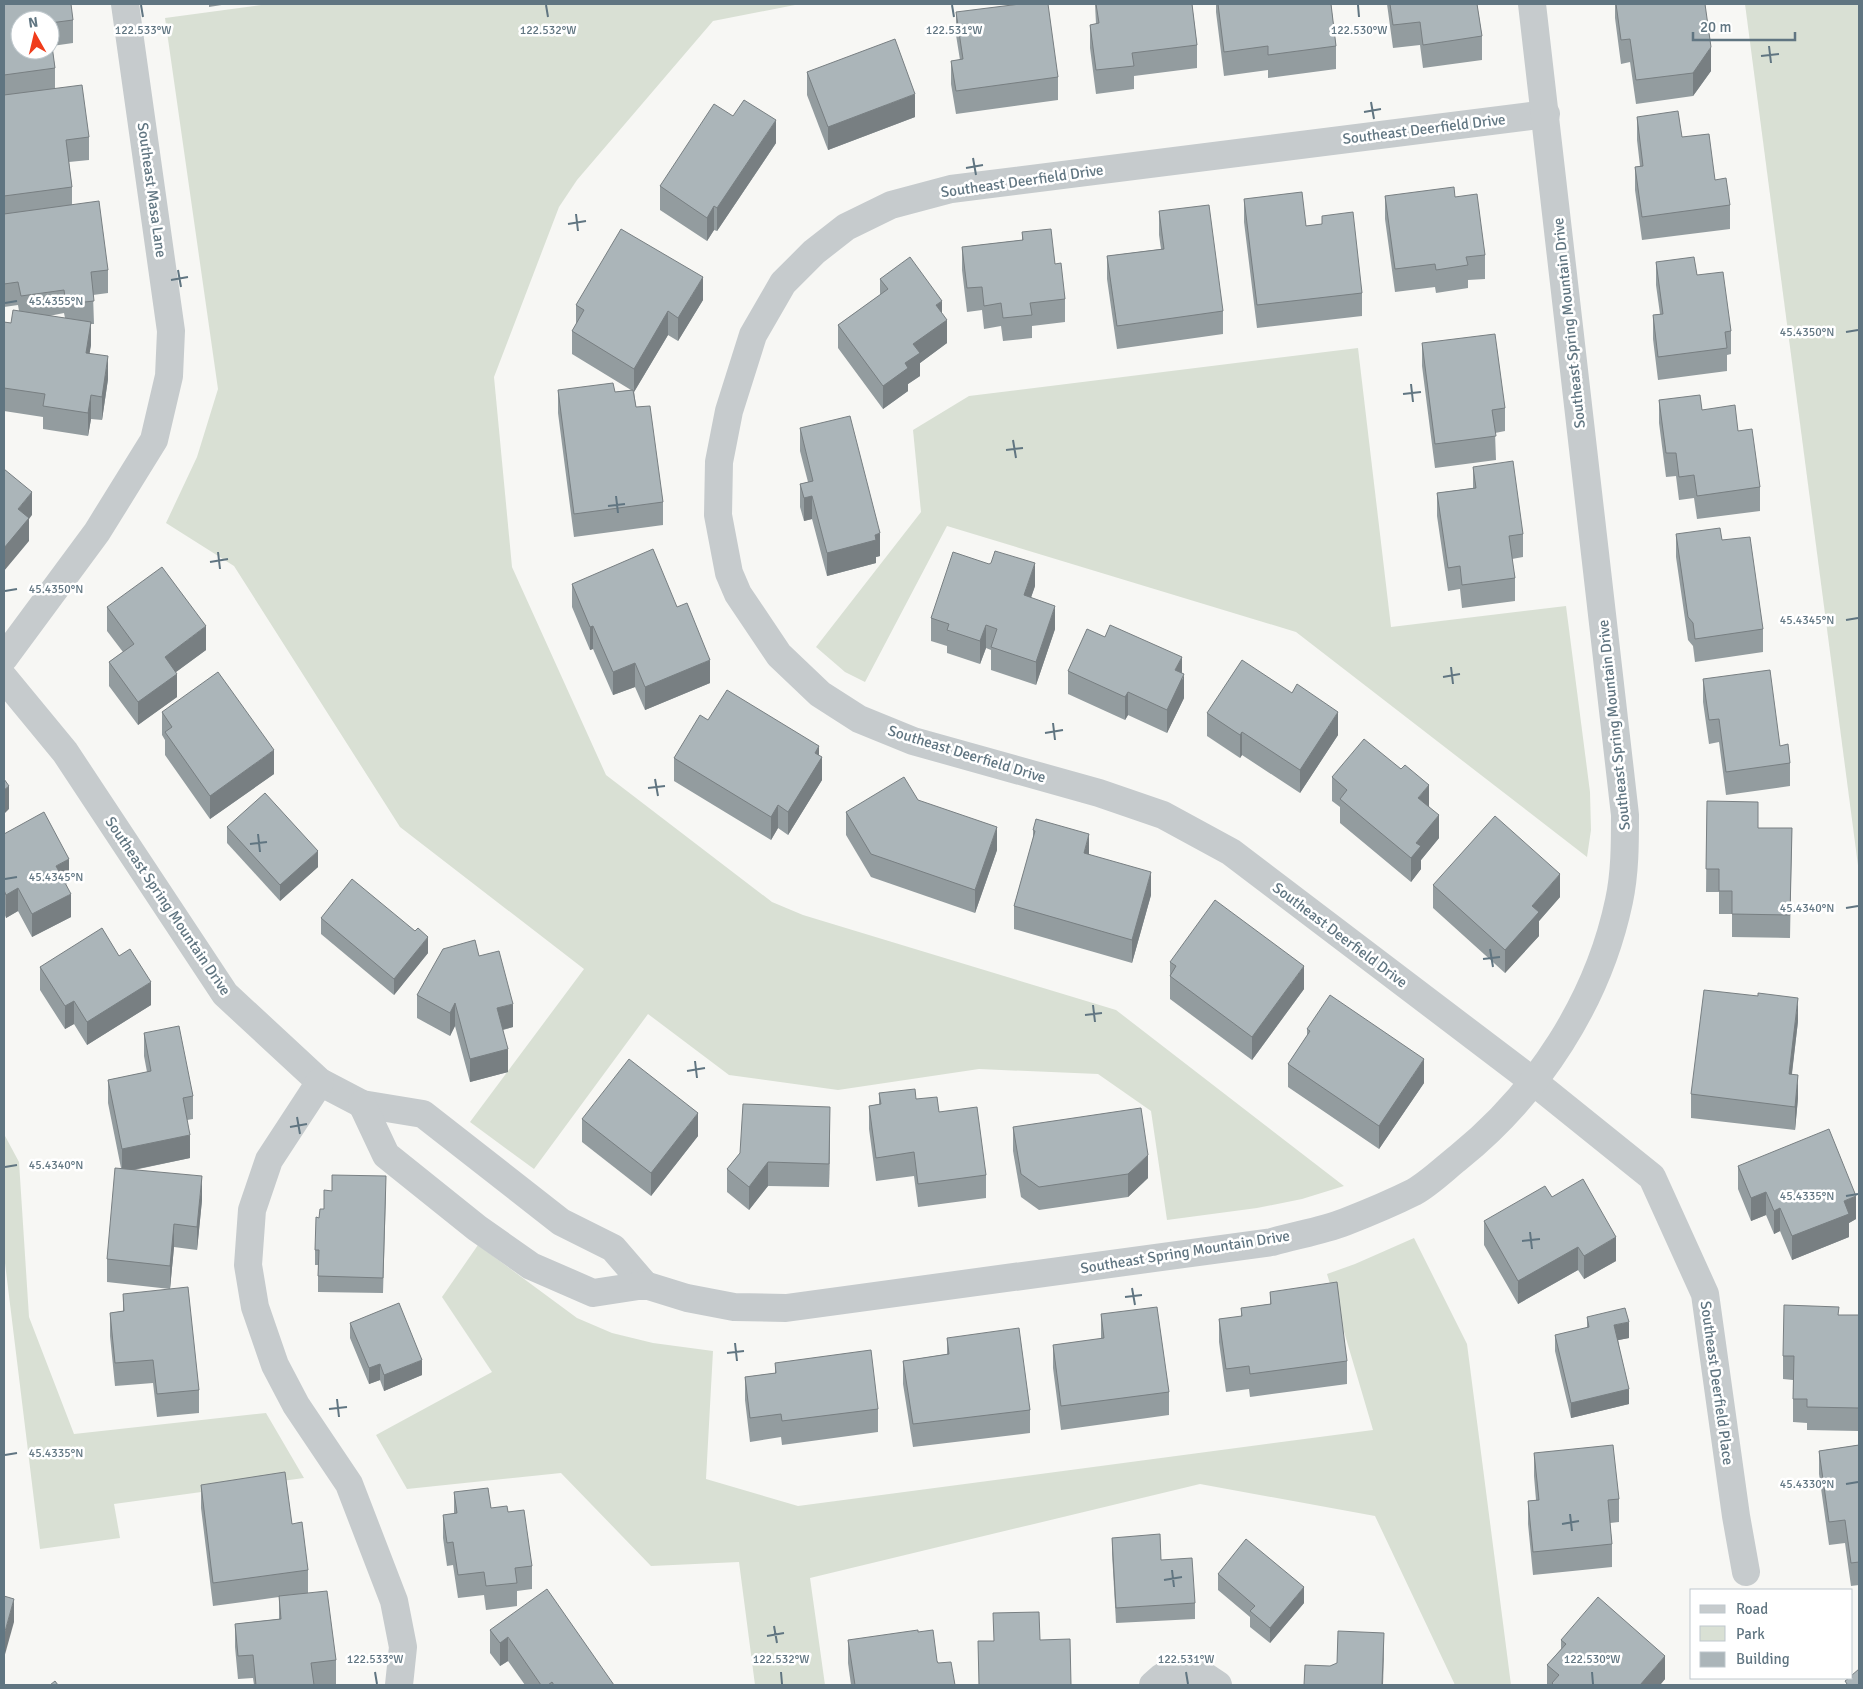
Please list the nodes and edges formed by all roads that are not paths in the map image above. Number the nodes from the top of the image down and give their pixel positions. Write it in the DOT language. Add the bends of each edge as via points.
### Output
graph roads {
  1 [pos="125,4"];
  2 [pos="1532,4"];
  3 [pos="1546,114"];
  4 [pos="4,658"];
  5 [pos="4,678"];
  6 [pos="320,1082"];
  7 [pos="1534,1082"];
  8 [pos="362,1104"];
  9 [pos="645,1285"];
  10 [pos="1746,1572"];
  11 [pos="399,1685"];
  12 [pos="1153,1685"];
  13 [pos="1218,1685"];
  1 -- 4 [label="street, Southeast Masa Lane" via="171,331 169,376 154,440 97,532"];
  2 -- 3 [label="street, Southeast Spring Mountain Drive"];
  3 -- 7 [label="street, Southeast Spring Mountain Drive" via="1625,815 1625,859 1619,901 1595,979 1568,1032"];
  3 -- 7 [label="street, Southeast Deerfield Drive" via="951,189 891,205 846,227 814,252 783,283 753,335 729,411 719,462 718,515 729,572 738,594 779,655 820,694 859,719 914,741 1099,793 1163,815 1223,847"];
  5 -- 6 [label="street, Southeast Spring Mountain Drive" via="65,752 225,994"];
  6 -- 8 [label="street, Southeast Spring Mountain Drive"];
  6 -- 11 [label="street" via="269,1160 252,1210 248,1265 255,1307 275,1365 296,1405 349,1484 394,1601 403,1646"];
  7 -- 9 [label="street, Southeast Spring Mountain Drive" via="1480,1140 1416,1191 1344,1223 1272,1242 786,1308 734,1307 687,1298"];
  7 -- 10 [label="street, Southeast Deerfield Place" via="1652,1177 1705,1294"];
  8 -- 9 [label="street, Southeast Spring Mountain Drive" via="423,1114 561,1222 613,1248"];
  8 -- 9 [label="street, Southeast Spring Mountain Drive" via="386,1155 477,1228 531,1266 593,1293"];
  12 -- 13 [label="street" via="1162,1678 1202,1675"];
}
